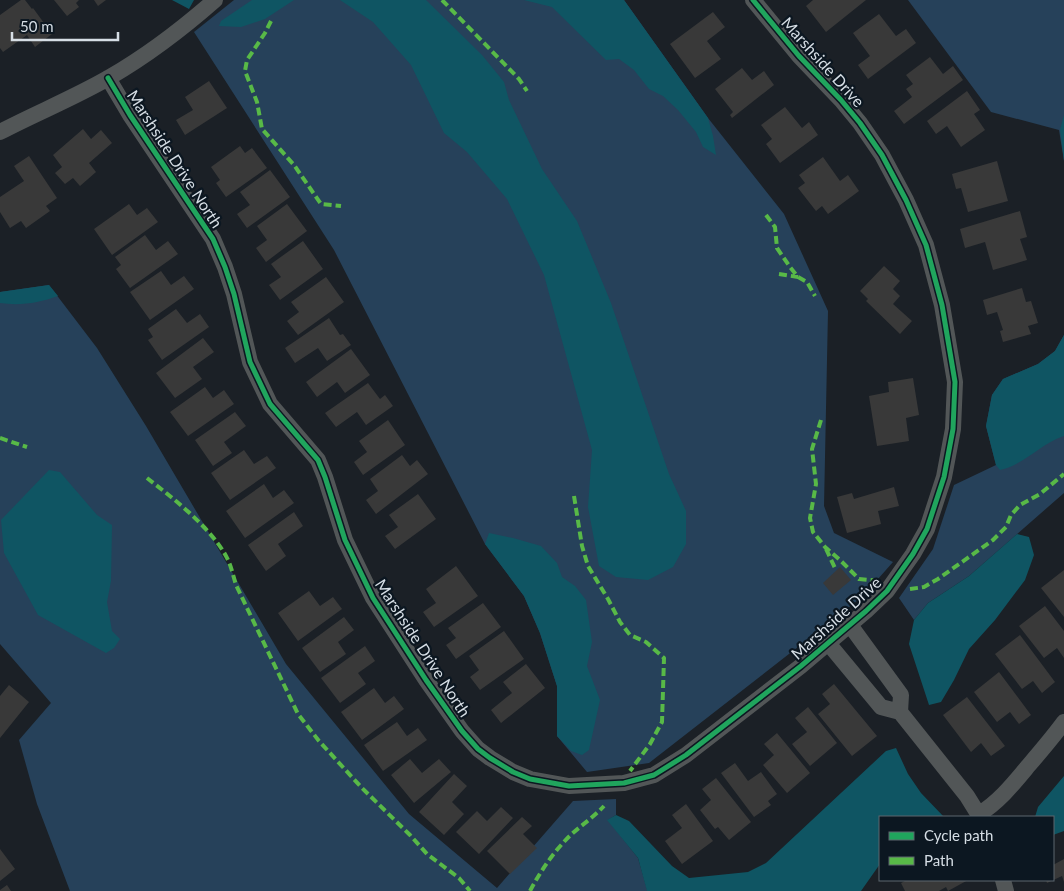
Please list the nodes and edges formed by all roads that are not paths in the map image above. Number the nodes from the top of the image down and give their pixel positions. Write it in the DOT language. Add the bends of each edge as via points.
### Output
graph roads {
  1 [pos="215,0"];
  2 [pos="753,0"];
  3 [pos="108,78"];
  4 [pos="0,132"];
  5 [pos="850,625"];
  6 [pos="828,643"];
  7 [pos="900,712"];
  8 [pos="1064,722"];
  9 [pos="594,785"];
  10 [pos="979,816"];
  1 -- 3 [label="street" via="166,41"];
  2 -- 5 [label="street, Marshside Drive" via="860,123 906,200 926,245 942,306 955,382 954,414 944,478 926,529 887,591"];
  3 -- 4 [label="street"];
  3 -- 9 [label="street, Marshside Drive North" via="213,238 228,276 250,362 258,380 270,404 318,460 346,540 374,598 426,680 462,731 490,758 530,779 569,786"];
  5 -- 6 [label="street, Marshside Drive"];
  5 -- 7 [label="street" via="901,695"];
  6 -- 7 [label="street" via="881,708"];
  6 -- 9 [label="street, Marshside Drive" via="686,755 654,775 624,783"];
  7 -- 10 [label="street" via="967,796"];
  8 -- 10 [label="street" via="1008,790"];
}
